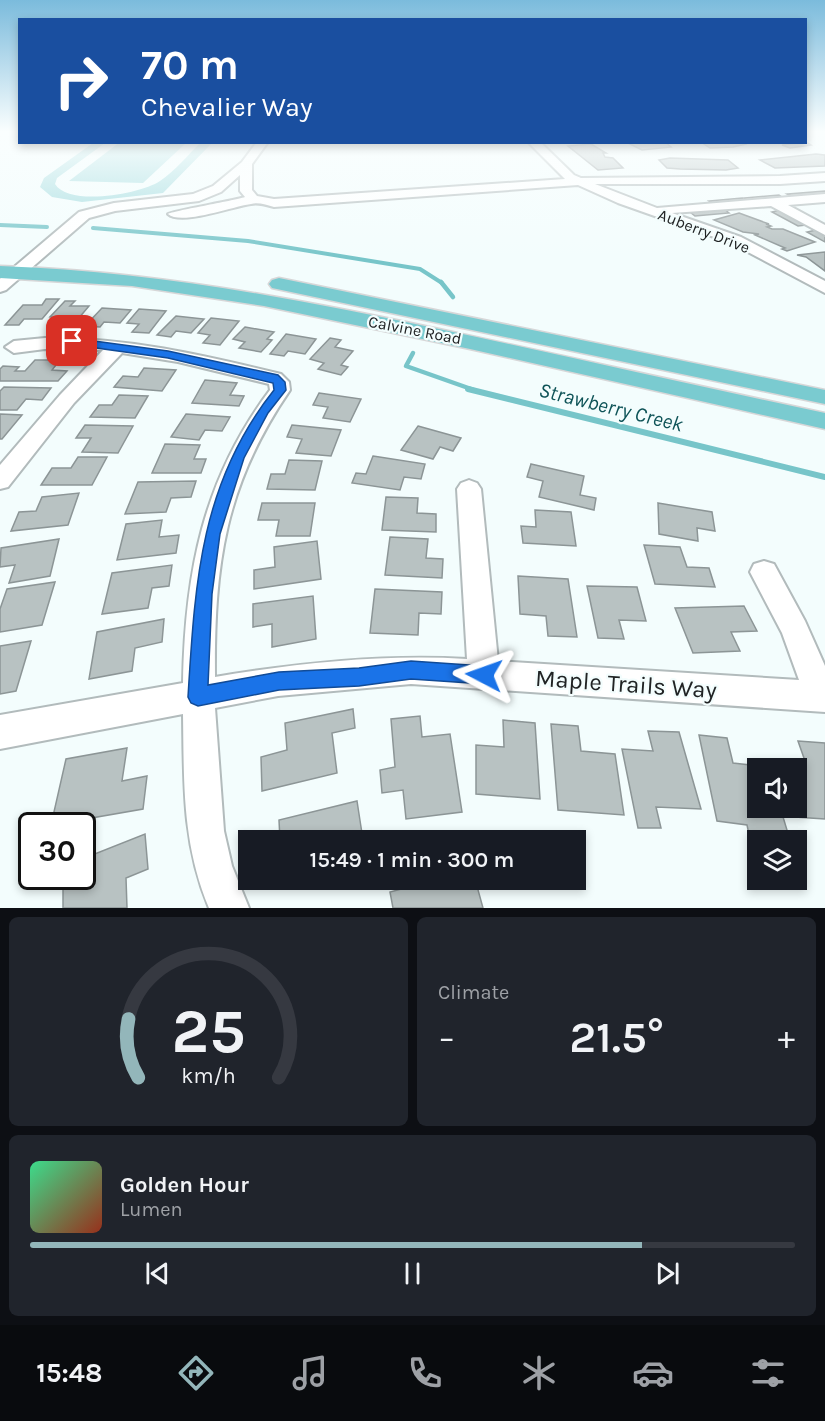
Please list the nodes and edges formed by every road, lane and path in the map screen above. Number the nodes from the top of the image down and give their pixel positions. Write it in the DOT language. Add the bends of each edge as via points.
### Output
graph roads {
  1 [pos="236,173"];
  2 [pos="246,173"];
  3 [pos="566,173"];
  4 [pos="579,173"];
  5 [pos="825,177"];
  6 [pos="580,181"];
  7 [pos="825,198"];
  8 [pos="253,199"];
  9 [pos="774,202"];
  10 [pos="653,211"];
  11 [pos="825,231"];
  12 [pos="41,252"];
  13 [pos="0,257"];
  14 [pos="8,272"];
  15 [pos="0,287"];
  16 [pos="825,288"];
  17 [pos="14,347"];
  18 [pos="116,348"];
  19 [pos="825,397"];
  20 [pos="825,421"];
  21 [pos="0,481"];
  22 [pos="470,489"];
  23 [pos="764,572"];
  24 [pos="484,675"];
  25 [pos="198,697"];
  26 [pos="824,697"];
  27 [pos="0,732"];
  28 [pos="229,908"];
  1 -- 12 [label="street" via="203,196 92,212 76,220"];
  2 -- 8 [label="street" via="246,191"];
  3 -- 6 [label="street, Auberry Drive"];
  4 -- 6 [label="street"];
  5 -- 6 [label="street" via="640,177"];
  6 -- 8 [label="street" via="288,203"];
  6 -- 10 [label="street, Auberry Drive"];
  7 -- 9 [label="street"];
  8 -- 12 [label="street" via="191,213 104,214"];
  9 -- 10 [label="street"];
  9 -- 11 [label="street"];
  10 -- 16 [label="street, Auberry Drive" via="735,240"];
  12 -- 13 [label="main road, Calvine Road"];
  12 -- 14 [label="street"];
  12 -- 19 [label="main road, Calvine Road" via="315,291"];
  14 -- 15 [label="street"];
  14 -- 20 [label="main road, Calvine Road" via="141,281 278,303 455,338"];
  17 -- 18 [label="street" via="58,341"];
  18 -- 21 [label="street"];
  18 -- 25 [label="street" via="193,360 279,382 280,390 237,458 212,534 203,594"];
  22 -- 24 [label="street"];
  23 -- 26 [label="street"];
  24 -- 25 [label="street, Maple Trails Way" via="411,670 279,681"];
  24 -- 26 [label="street, Maple Trails Way"];
  25 -- 27 [label="street, Maple Trails Way"];
  25 -- 28 [label="street" via="208,851"];
}
